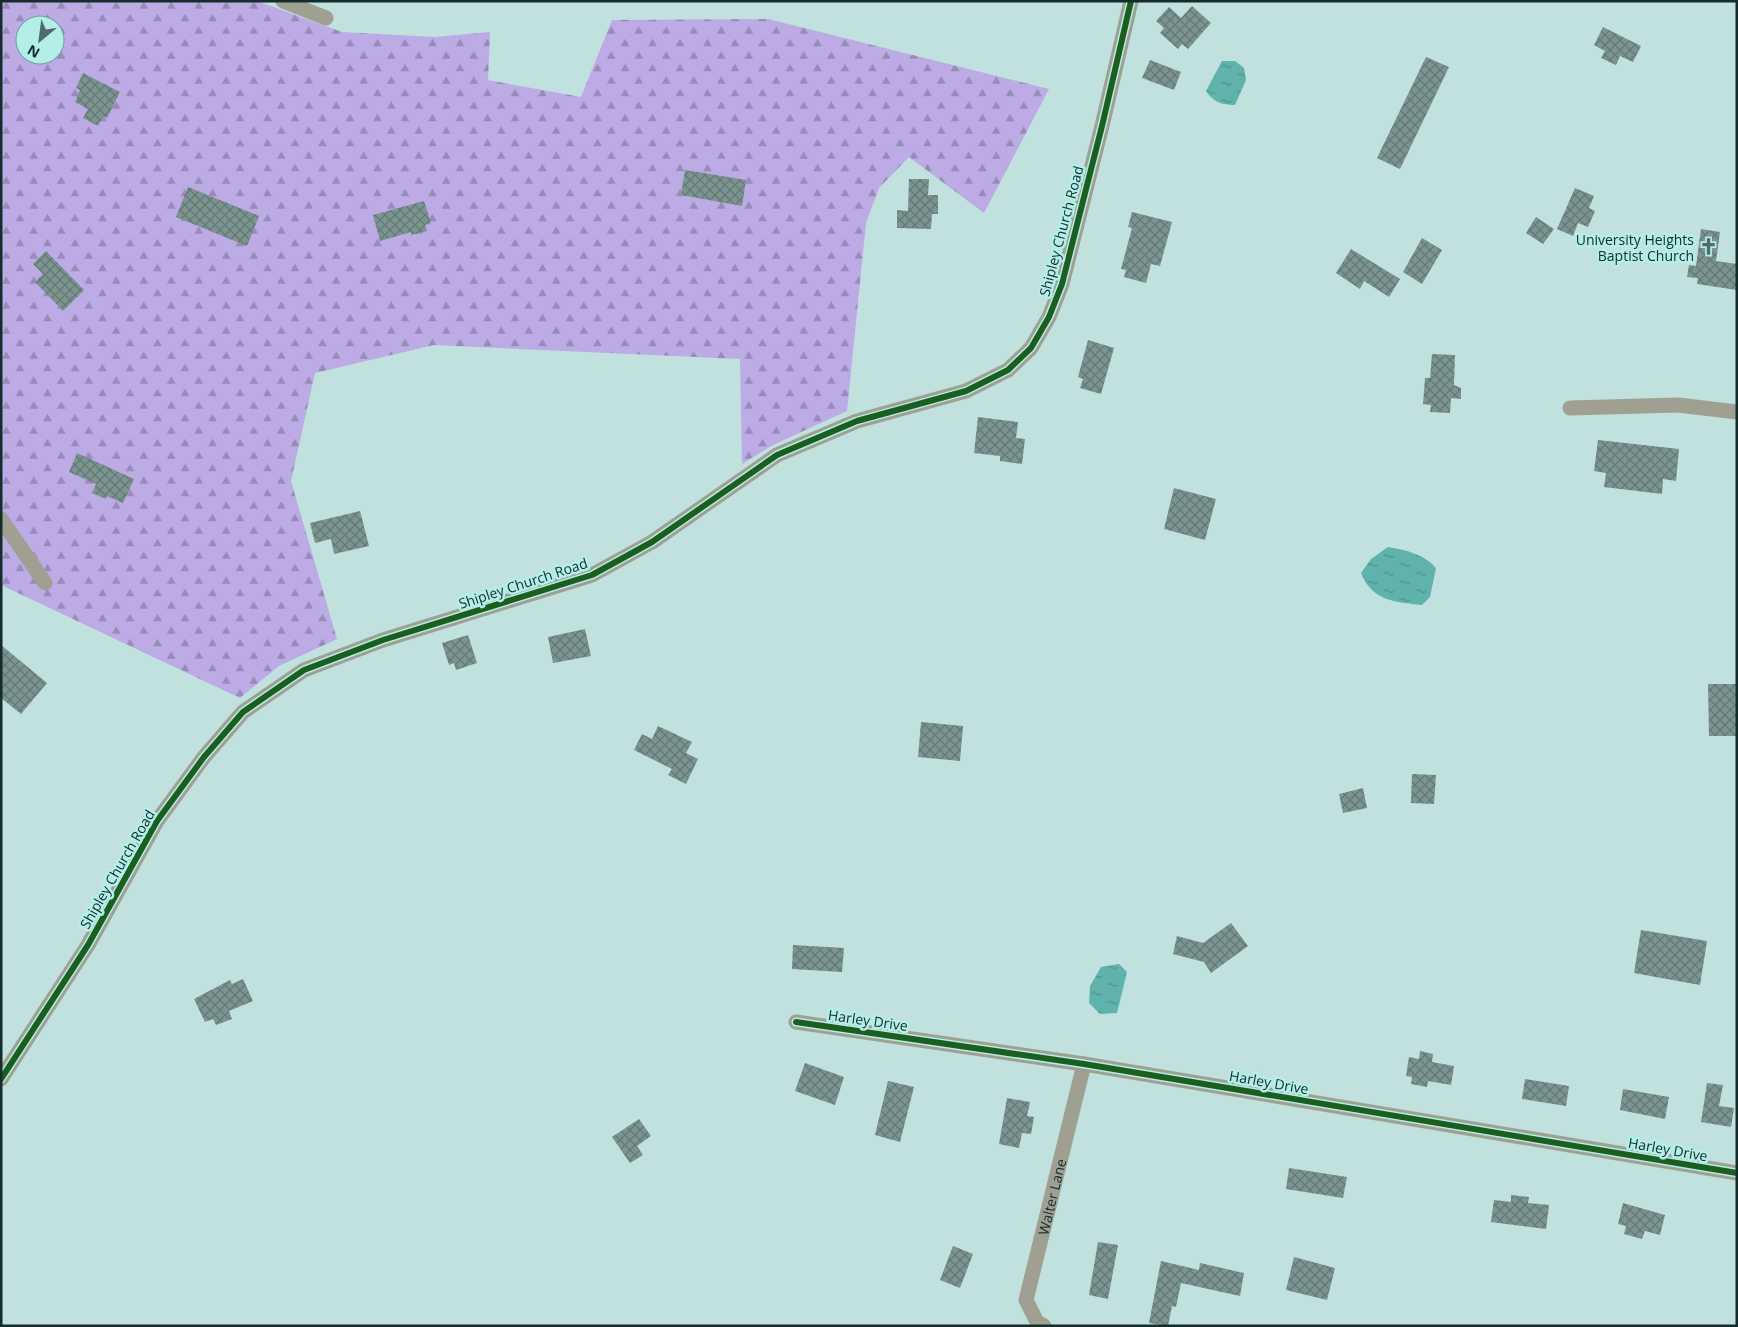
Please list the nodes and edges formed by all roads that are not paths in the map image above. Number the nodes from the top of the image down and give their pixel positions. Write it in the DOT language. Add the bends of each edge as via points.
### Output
graph roads {
  1 [pos="283,1"];
  2 [pos="1131,1"];
  3 [pos="326,18"];
  4 [pos="1570,408"];
  5 [pos="1737,412"];
  6 [pos="1,519"];
  7 [pos="44,583"];
  8 [pos="796,1022"];
  9 [pos="1084,1064"];
  10 [pos="1,1079"];
  11 [pos="1737,1173"];
  12 [pos="1044,1326"];
  1 -- 3 [label="street"];
  2 -- 10 [label="street, Shipley Church Road" via="1062,284 1049,317 1031,348 1008,370 966,391 857,421 777,455 652,542 592,575 383,640 304,670 243,712 204,756 157,820 88,945"];
  4 -- 5 [label="street" via="1678,405"];
  6 -- 7 [label="street"];
  8 -- 9 [label="street, Harley Drive"];
  9 -- 11 [label="street, Harley Drive"];
  9 -- 12 [label="street, Walter Lane" via="1026,1300 1037,1322"];
}
